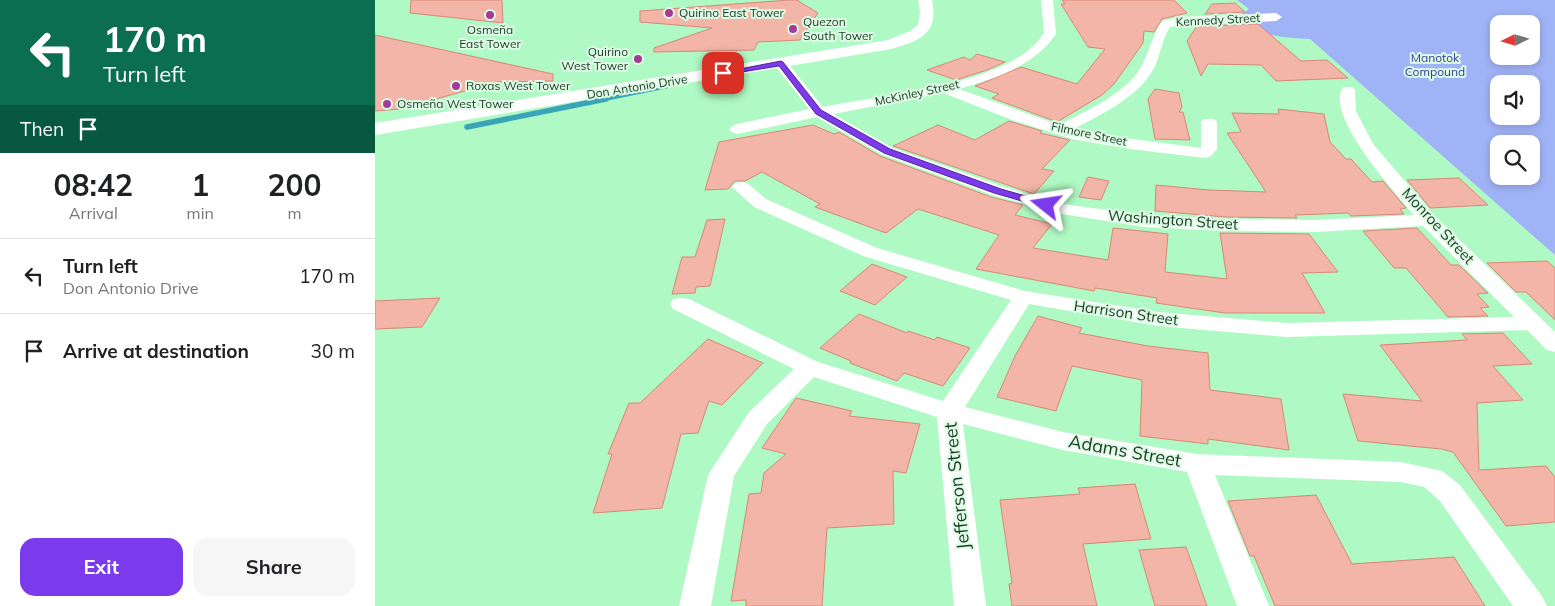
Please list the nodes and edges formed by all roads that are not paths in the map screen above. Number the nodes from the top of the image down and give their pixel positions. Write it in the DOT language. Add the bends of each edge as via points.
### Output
graph roads {
  1 [pos="925,0"];
  2 [pos="1047,0"];
  3 [pos="1276,17"];
  4 [pos="781,64"];
  5 [pos="946,89"];
  6 [pos="1349,90"];
  7 [pos="819,112"];
  8 [pos="1209,122"];
  9 [pos="375,129"];
  10 [pos="737,129"];
  11 [pos="1062,130"];
  12 [pos="741,187"];
  13 [pos="1429,220"];
  14 [pos="1023,297"];
  15 [pos="681,304"];
  16 [pos="1533,323"];
  17 [pos="1555,345"];
  18 [pos="810,367"];
  19 [pos="949,412"];
  20 [pos="1197,464"];
  21 [pos="695,606"];
  22 [pos="970,606"];
  23 [pos="1253,606"];
  24 [pos="1531,606"];
  1 -- 4 [label="street, Don Antonio Drive" via="926,26 915,36 864,50"];
  2 -- 5 [label="street, McKinley Street" via="1050,34 1028,58 997,73"];
  3 -- 11 [label="street, Kennedy Street" via="1166,24 1143,73 1119,97"];
  4 -- 7 [label="street, Washington Street"];
  4 -- 9 [label="street, Don Antonio Drive"];
  5 -- 7 [label="street, McKinley Street"];
  5 -- 11 [label="street, Filmore Street" via="1010,115"];
  6 -- 13 [label="street, Monroe Street" via="1349,111 1366,146"];
  7 -- 10 [label="street, McKinley Street"];
  7 -- 13 [label="street, Washington Street" via="887,151 997,191 1062,209 1144,221 1226,226 1314,226"];
  8 -- 11 [label="street, Filmore Street" via="1209,149 1205,153 1091,138"];
  12 -- 14 [label="street, Harrison Street" via="760,203 870,252"];
  13 -- 16 [label="street, Monroe Street"];
  14 -- 16 [label="street, Harrison Street" via="1158,320 1287,330"];
  14 -- 19 [label="street, Jefferson Street"];
  15 -- 18 [label="street, Adams Street"];
  16 -- 17 [label="street, Monroe Street"];
  18 -- 19 [label="street, Adams Street"];
  18 -- 21 [label="street" via="758,418 721,475"];
  19 -- 20 [label="street, Adams Street" via="1063,441"];
  19 -- 22 [label="street, Jefferson Street"];
  20 -- 23 [label="street"];
  20 -- 24 [label="street, Adams Street" via="1401,472 1433,478 1450,493"];
}
